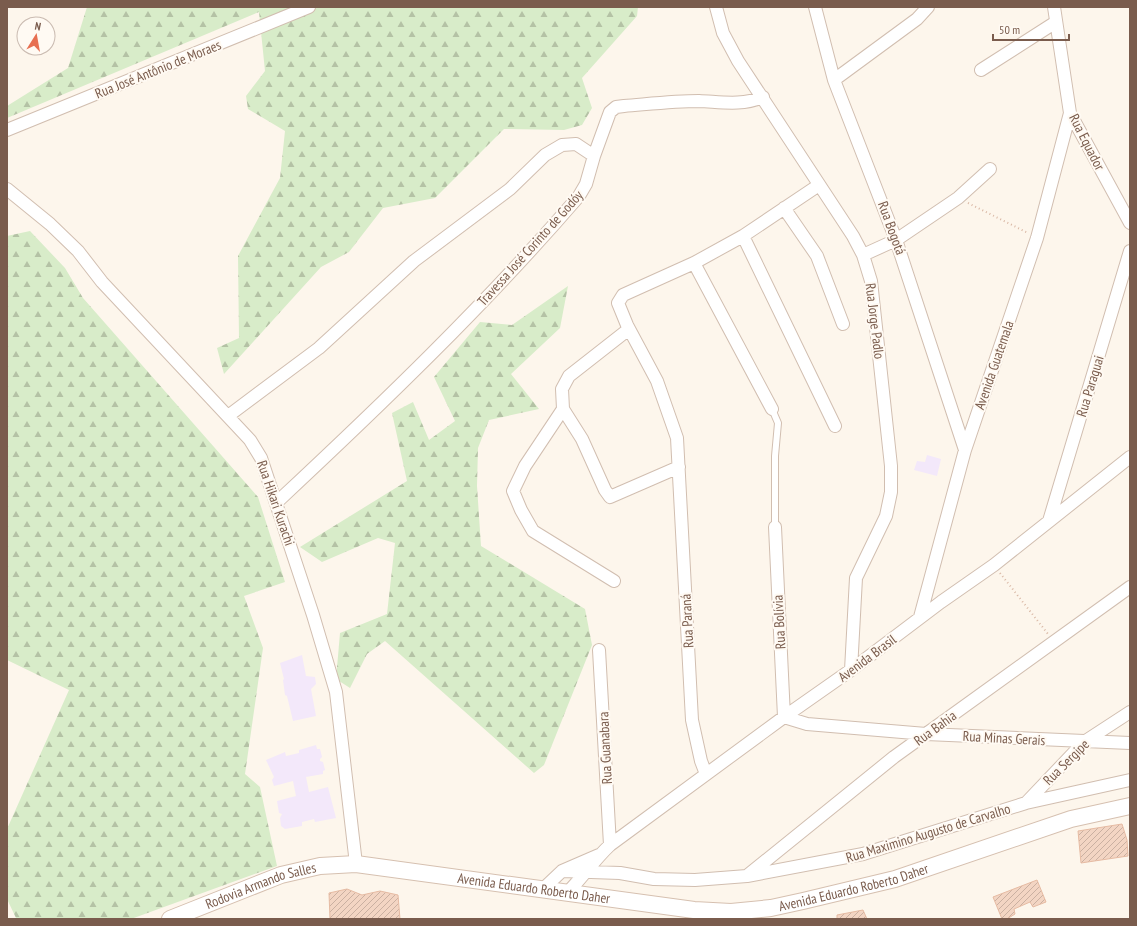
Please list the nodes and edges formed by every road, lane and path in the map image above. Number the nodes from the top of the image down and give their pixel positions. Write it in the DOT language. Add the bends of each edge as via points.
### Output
graph roads {
  1 [pos="309,7"];
  2 [pos="716,7"];
  3 [pos="815,7"];
  4 [pos="928,7"];
  5 [pos="1054,7"];
  6 [pos="1056,22"];
  7 [pos="981,70"];
  8 [pos="834,80"];
  9 [pos="763,97"];
  10 [pos="1070,113"];
  11 [pos="7,130"];
  12 [pos="594,156"];
  13 [pos="990,169"];
  14 [pos="819,185"];
  15 [pos="7,189"];
  16 [pos="958,198"];
  17 [pos="784,208"];
  18 [pos="1130,223"];
  19 [pos="743,236"];
  20 [pos="1037,238"];
  21 [pos="896,240"];
  22 [pos="1130,251"];
  23 [pos="863,255"];
  24 [pos="694,263"];
  25 [pos="843,324"];
  26 [pos="629,329"];
  27 [pos="563,409"];
  28 [pos="772,409"];
  29 [pos="228,416"];
  30 [pos="835,426"];
  31 [pos="965,450"];
  32 [pos="1130,457"];
  33 [pos="679,467"];
  34 [pos="276,503"];
  35 [pos="1049,521"];
  36 [pos="775,526"];
  37 [pos="994,565"];
  38 [pos="614,581"];
  39 [pos="1130,587"];
  40 [pos="920,618"];
  41 [pos="1054,641"];
  42 [pos="599,650"];
  43 [pos="851,670"];
  44 [pos="1130,712"];
  45 [pos="784,717"];
  46 [pos="926,734"];
  47 [pos="1084,742"];
  48 [pos="1130,743"];
  49 [pos="706,774"];
  50 [pos="1130,780"];
  51 [pos="1026,803"];
  52 [pos="1130,806"];
  53 [pos="610,845"];
  54 [pos="600,855"];
  55 [pos="356,864"];
  56 [pos="562,871"];
  57 [pos="587,871"];
  58 [pos="747,876"];
  59 [pos="544,889"];
  60 [pos="567,893"];
  61 [pos="730,915"];
  62 [pos="170,919"];
  1 -- 11 [label="street, Rua José Antônio de Moraes"];
  2 -- 9 [label="street, Rua Jorge Padlo" via="723,33 738,61"];
  3 -- 8 [label="street, Rua Bogotá"];
  4 -- 8 [label="street" via="917,19"];
  5 -- 6 [label="street, Rua Equador"];
  6 -- 7 [label="street"];
  6 -- 10 [label="street, Rua Equador"];
  8 -- 21 [label="street, Rua Bogotá"];
  9 -- 12 [label="street, Travessa José Corinto de Godóy" via="732,104 699,101 616,107 610,112"];
  9 -- 14 [label="street, Rua Jorge Padlo"];
  10 -- 18 [label="street, Rua Equador"];
  10 -- 20 [label="street, Avenida Guatemala"];
  12 -- 29 [label="street" via="576,144 562,145 546,155 510,189 414,260 319,348"];
  12 -- 34 [label="street, Travessa José Corinto de Godóy" via="586,184 579,196 492,293 412,374"];
  13 -- 16 [label="street"];
  14 -- 17 [label="street"];
  14 -- 23 [label="street, Rua Jorge Padlo"];
  15 -- 29 [label="street, Rua Hikari Kurachi" via="78,251 102,282"];
  16 -- 20 [label="path"];
  16 -- 21 [label="street"];
  17 -- 19 [label="street"];
  17 -- 25 [label="street" via="816,256"];
  19 -- 24 [label="street"];
  19 -- 30 [label="street"];
  20 -- 31 [label="street, Avenida Guatemala"];
  21 -- 23 [label="street"];
  21 -- 31 [label="street, Rua Bogotá"];
  22 -- 35 [label="street, Rua Paraguai"];
  23 -- 43 [label="street, Rua Jorge Padlo" via="871,281 876,315 891,466 891,492 886,516 856,578"];
  24 -- 26 [label="street, Rua Paraná" via="619,299 618,307"];
  24 -- 28 [label="street"];
  26 -- 27 [label="street" via="569,376 562,389"];
  26 -- 33 [label="street, Rua Paraná" via="657,381 668,409 677,438"];
  27 -- 33 [label="street" via="582,439 610,497"];
  27 -- 38 [label="street" via="525,466 513,491 533,531"];
  28 -- 36 [label="lane" via="778,423"];
  29 -- 34 [label="street, Rua Hikari Kurachi" via="250,440 261,458"];
  31 -- 40 [label="street, Avenida Guatemala"];
  32 -- 35 [label="street, Avenida Brasil"];
  33 -- 49 [label="street, Rua Paraná" via="692,720"];
  34 -- 55 [label="street, Rua Hikari Kurachi" via="336,692"];
  35 -- 37 [label="street, Avenida Brasil"];
  36 -- 45 [label="street, Rua Bolívia"];
  37 -- 40 [label="street, Avenida Brasil"];
  37 -- 41 [label="path"];
  39 -- 41 [label="street, Rua Bahia"];
  40 -- 43 [label="street, Avenida Brasil"];
  41 -- 46 [label="street, Rua Bahia"];
  42 -- 53 [label="street, Rua Guanabara"];
  43 -- 45 [label="street, Avenida Brasil"];
  44 -- 47 [label="street, Rua Sergipe"];
  45 -- 46 [label="street, Rua Minas Gerais" via="807,724"];
  45 -- 49 [label="street, Avenida Brasil"];
  46 -- 47 [label="street, Rua Minas Gerais"];
  46 -- 58 [label="street, Rua Bahia"];
  47 -- 48 [label="street, Rua Minas Gerais"];
  47 -- 51 [label="street, Rua Sergipe"];
  49 -- 53 [label="street, Avenida Brasil"];
  50 -- 51 [label="street, Rua Maximino Augusto de Carvalho"];
  51 -- 58 [label="street, Rua Maximino Augusto de Carvalho" via="842,859"];
  52 -- 61 [label="main road, Avenida Eduardo Roberto Daher" via="1071,819 895,879 804,901"];
  53 -- 54 [label="street, Avenida Brasil"];
  54 -- 56 [label="street, Avenida Brasil"];
  54 -- 57 [label="street, Avenida Brasil"];
  55 -- 59 [label="main road, Avenida Eduardo Roberto Daher"];
  55 -- 62 [label="main road, Rodovia Armando Salles" via="320,866 281,875"];
  56 -- 57 [label="street, Rua Maximino Augusto de Carvalho"];
  56 -- 59 [label="street, Avenida Brasil"];
  57 -- 58 [label="street, Rua Maximino Augusto de Carvalho" via="654,879 695,880"];
  57 -- 60 [label="street"];
  59 -- 60 [label="main road, Avenida Eduardo Roberto Daher"];
  60 -- 61 [label="main road, Avenida Eduardo Roberto Daher"];
}
